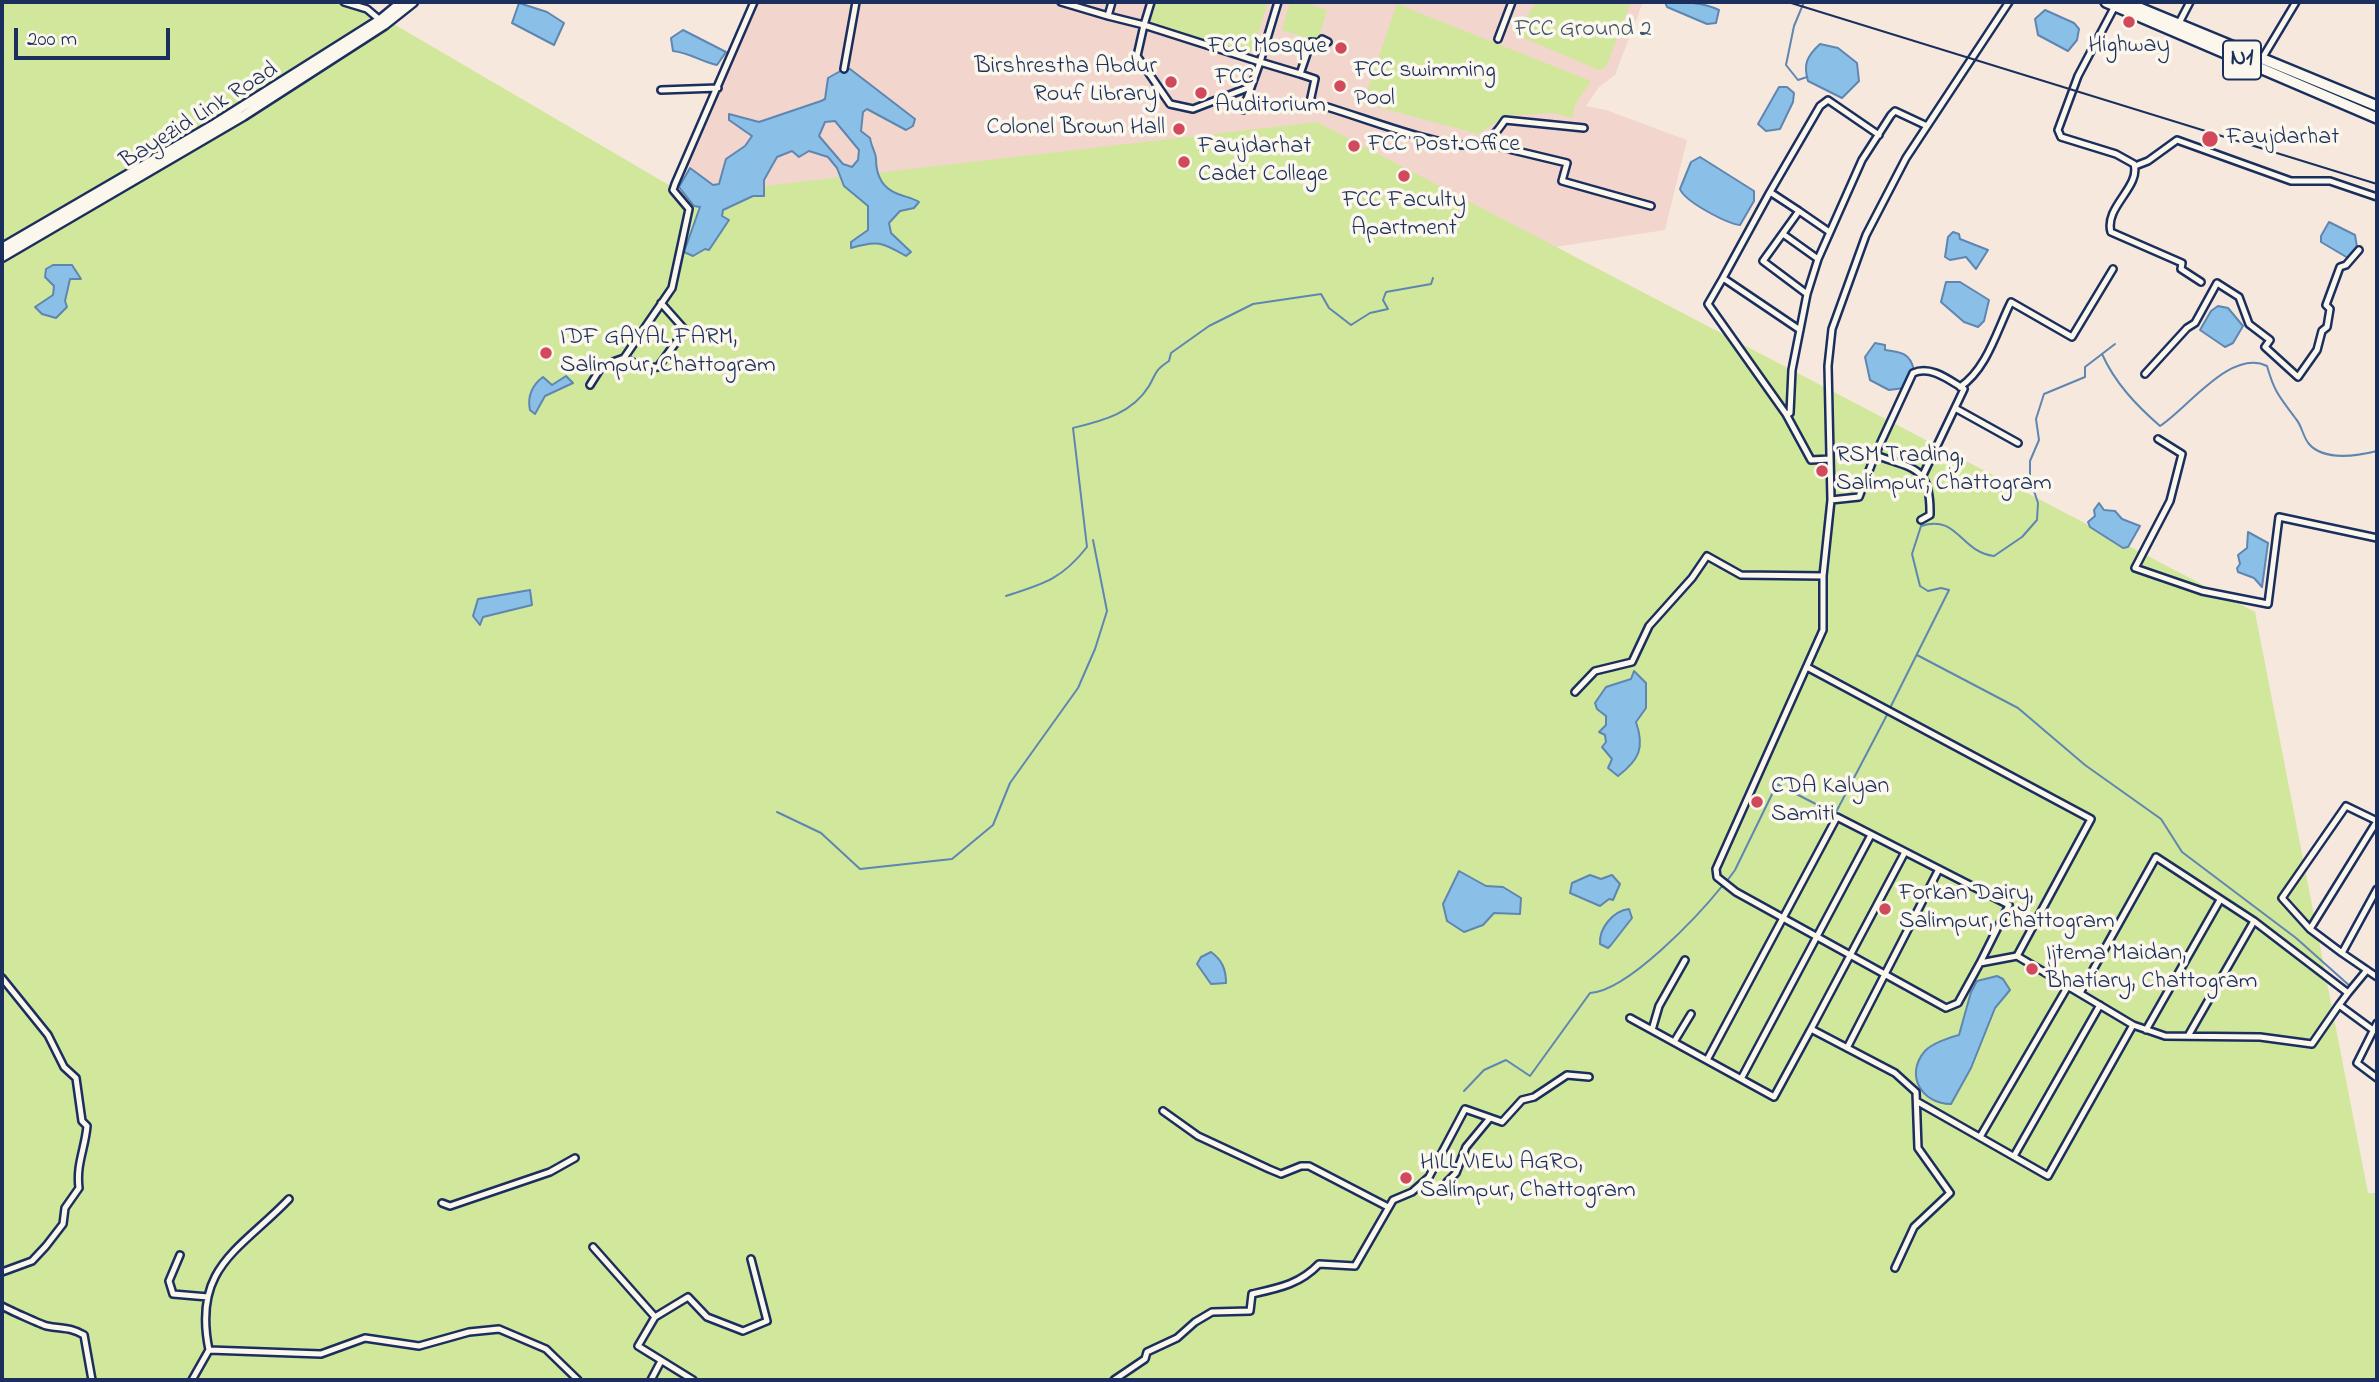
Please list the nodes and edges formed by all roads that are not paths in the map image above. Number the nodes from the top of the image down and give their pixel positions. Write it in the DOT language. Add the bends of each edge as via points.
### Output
graph roads {
  1 [pos="344,2"];
  2 [pos="402,2"];
  3 [pos="413,2"];
  4 [pos="754,2"];
  5 [pos="856,2"];
  6 [pos="1061,2"];
  7 [pos="1112,2"];
  8 [pos="1151,2"];
  9 [pos="1278,2"];
  10 [pos="1512,2"];
  11 [pos="2008,2"];
  12 [pos="2190,2"];
  13 [pos="2296,2"];
  14 [pos="2119,3"];
  15 [pos="1108,16"];
  16 [pos="380,20"];
  17 [pos="2179,23"];
  18 [pos="1144,25"];
  19 [pos="1498,39"];
  20 [pos="1328,41"];
  21 [pos="2263,57"];
  22 [pos="1259,62"];
  23 [pos="2273,62"];
  24 [pos="844,69"];
  25 [pos="1300,75"];
  26 [pos="1250,87"];
  27 [pos="718,88"];
  28 [pos="661,90"];
  29 [pos="2377,106"];
  30 [pos="1243,110"];
  31 [pos="2377,117"];
  32 [pos="1927,126"];
  33 [pos="1584,128"];
  34 [pos="1879,135"];
  35 [pos="1475,145"];
  36 [pos="2135,166"];
  37 [pos="1770,192"];
  38 [pos="2377,197"];
  39 [pos="1651,206"];
  40 [pos="1799,211"];
  41 [pos="1828,231"];
  42 [pos="1783,234"];
  43 [pos="6,250"];
  44 [pos="2359,250"];
  45 [pos="2,257"];
  46 [pos="1818,259"];
  47 [pos="2113,269"];
  48 [pos="1723,278"];
  49 [pos="2201,282"];
  50 [pos="1807,294"];
  51 [pos="661,303"];
  52 [pos="1800,330"];
  53 [pos="624,358"];
  54 [pos="2145,374"];
  55 [pos="590,385"];
  56 [pos="1960,387"];
  57 [pos="1955,408"];
  58 [pos="1786,414"];
  59 [pos="2158,439"];
  60 [pos="2018,443"];
  61 [pos="1875,455"];
  62 [pos="1830,459"];
  63 [pos="1923,475"];
  64 [pos="1831,500"];
  65 [pos="1921,520"];
  66 [pos="2377,538"];
  67 [pos="1823,576"];
  68 [pos="1807,667"];
  69 [pos="1575,692"];
  70 [pos="2377,821"];
  71 [pos="1871,835"];
  72 [pos="1905,852"];
  73 [pos="1939,869"];
  74 [pos="2377,889"];
  75 [pos="2220,900"];
  76 [pos="1783,919"];
  77 [pos="2254,921"];
  78 [pos="2310,929"];
  79 [pos="1815,935"];
  80 [pos="2342,953"];
  81 [pos="1851,954"];
  82 [pos="2017,956"];
  83 [pos="1685,960"];
  84 [pos="1980,963"];
  85 [pos="2367,970"];
  86 [pos="1885,972"];
  87 [pos="2377,977"];
  88 [pos="2,978"];
  89 [pos="2068,986"];
  90 [pos="2080,993"];
  91 [pos="2348,993"];
  92 [pos="2100,1005"];
  93 [pos="2339,1005"];
  94 [pos="1691,1014"];
  95 [pos="1630,1018"];
  96 [pos="2377,1023"];
  97 [pos="2133,1025"];
  98 [pos="1811,1029"];
  99 [pos="1652,1030"];
  100 [pos="2146,1030"];
  101 [pos="2373,1030"];
  102 [pos="2188,1036"];
  103 [pos="1674,1042"];
  104 [pos="1847,1048"];
  105 [pos="1707,1060"];
  106 [pos="1589,1077"];
  107 [pos="2377,1078"];
  108 [pos="1741,1079"];
  109 [pos="1918,1102"];
  110 [pos="1163,1111"];
  111 [pos="1490,1118"];
  112 [pos="1980,1137"];
  113 [pos="2014,1156"];
  114 [pos="575,1158"];
  115 [pos="1447,1182"];
  116 [pos="289,1199"];
  117 [pos="442,1203"];
  118 [pos="1388,1207"];
  119 [pos="593,1247"];
  120 [pos="180,1255"];
  121 [pos="751,1259"];
  122 [pos="1895,1268"];
  123 [pos="2,1272"];
  124 [pos="208,1297"];
  125 [pos="2,1306"];
  126 [pos="655,1317"];
  127 [pos="209,1350"];
  128 [pos="661,1361"];
  129 [pos="92,1380"];
  130 [pos="192,1380"];
  131 [pos="578,1380"];
  132 [pos="651,1380"];
  133 [pos="693,1380"];
  134 [pos="1114,1380"];
  1 -- 16 [label="street" via="367,9"];
  2 -- 16 [label="main road, Bayezid Link Road"];
  3 -- 43 [label="main road, Bayezid Link Road" via="227,126 34,240"];
  4 -- 27 [label="street"];
  5 -- 24 [label="street"];
  6 -- 15 [label="street"];
  7 -- 15 [label="street"];
  8 -- 18 [label="street"];
  9 -- 22 [label="street"];
  10 -- 19 [label="street"];
  11 -- 32 [label="street"];
  12 -- 17 [label="street"];
  13 -- 21 [label="street"];
  14 -- 17 [label="highway, N1"];
  14 -- 31 [label="highway, N1"];
  14 -- 36 [label="street" via="2078,76 2058,130 2062,137 2116,154"];
  15 -- 18 [label="street"];
  16 -- 43 [label="main road, Bayezid Link Road"];
  17 -- 21 [label="highway, N1"];
  18 -- 22 [label="street"];
  18 -- 26 [label="street" via="1137,56 1170,104 1193,109"];
  20 -- 25 [label="street" via="1311,42"];
  21 -- 23 [label="highway, N1"];
  22 -- 25 [label="street"];
  22 -- 26 [label="street"];
  23 -- 29 [label="highway, N1"];
  23 -- 31 [label="highway"];
  25 -- 35 [label="street" via="1315,79 1310,102 1450,144"];
  26 -- 30 [label="street"];
  27 -- 28 [label="street"];
  27 -- 51 [label="street" via="673,190 689,213 672,288"];
  32 -- 34 [label="street" via="1895,111"];
  32 -- 62 [label="street" via="1866,235 1832,329"];
  33 -- 35 [label="street" via="1505,120 1497,135"];
  34 -- 37 [label="street" via="1828,100 1811,120"];
  34 -- 41 [label="street" via="1861,160"];
  35 -- 39 [label="street" via="1567,163 1562,181"];
  36 -- 38 [label="street" via="2177,140 2291,181 2330,181"];
  36 -- 49 [label="street" via="2111,222 2112,232 2182,263 2181,269"];
  37 -- 40 [label="street"];
  37 -- 48 [label="street"];
  40 -- 41 [label="street"];
  40 -- 42 [label="street"];
  41 -- 46 [label="street"];
  42 -- 46 [label="street"];
  42 -- 50 [label="street" via="1763,261"];
  43 -- 45 [label="main road, Bayezid Link Road"];
  44 -- 54 [label="street" via="2340,267 2326,305 2330,309 2327,327 2298,377 2265,347 2270,340 2249,324 2239,297 2217,283 2195,323"];
  46 -- 50 [label="street"];
  47 -- 56 [label="street" via="2072,337 2011,302 1987,353"];
  48 -- 52 [label="street"];
  48 -- 58 [label="street" via="1708,304"];
  50 -- 52 [label="street"];
  51 -- 53 [label="street"];
  51 -- 53 [label="street" via="685,330 679,340 657,366 645,368"];
  52 -- 58 [label="street" via="1790,413"];
  53 -- 55 [label="street" via="602,366"];
  56 -- 57 [label="street" via="1964,389"];
  56 -- 61 [label="street" via="1936,372 1913,373"];
  57 -- 60 [label="street"];
  57 -- 63 [label="street"];
  58 -- 62 [label="street" via="1811,460"];
  59 -- 66 [label="street" via="2182,454 2170,501 2135,568 2202,591 2268,604 2279,517"];
  61 -- 63 [label="street"];
  61 -- 64 [label="street" via="1859,497"];
  62 -- 64 [label="street"];
  63 -- 65 [label="street" via="1930,515"];
  64 -- 67 [label="street"];
  67 -- 68 [label="street" via="1823,630"];
  67 -- 69 [label="street" via="1741,575 1707,556 1648,625 1632,662 1595,671"];
  68 -- 76 [label="street" via="1716,869 1717,877 1736,892"];
  68 -- 82 [label="street" via="2091,819"];
  70 -- 78 [label="street"];
  70 -- 78 [label="street" via="2346,806 2282,898"];
  71 -- 72 [label="street"];
  71 -- 76 [label="street" via="1837,817"];
  71 -- 79 [label="street"];
  72 -- 73 [label="street"];
  72 -- 81 [label="street"];
  73 -- 84 [label="street" via="2009,905"];
  73 -- 86 [label="street"];
  74 -- 80 [label="street"];
  75 -- 77 [label="street"];
  75 -- 90 [label="street" via="2155,857"];
  75 -- 100 [label="street"];
  76 -- 79 [label="street"];
  76 -- 105 [label="street"];
  77 -- 91 [label="street"];
  77 -- 102 [label="street"];
  78 -- 80 [label="street"];
  79 -- 81 [label="street"];
  79 -- 108 [label="street"];
  80 -- 85 [label="street"];
  81 -- 86 [label="street"];
  81 -- 98 [label="street"];
  82 -- 84 [label="street"];
  82 -- 89 [label="street"];
  83 -- 99 [label="street" via="1659,1006"];
  84 -- 86 [label="street" via="1958,1003 1947,1008"];
  85 -- 87 [label="street"];
  85 -- 91 [label="street"];
  86 -- 104 [label="street"];
  88 -- 123 [label="street" via="47,1035 64,1068 76,1078 82,1121 87,1126 76,1168 79,1188 65,1208 63,1224 32,1261"];
  89 -- 90 [label="street"];
  89 -- 112 [label="street"];
  90 -- 92 [label="street"];
  91 -- 93 [label="street"];
  92 -- 97 [label="street"];
  92 -- 113 [label="street"];
  93 -- 101 [label="street"];
  93 -- 102 [label="street" via="2312,1044 2260,1037"];
  94 -- 103 [label="street"];
  95 -- 99 [label="street"];
  96 -- 101 [label="street"];
  97 -- 100 [label="street"];
  97 -- 113 [label="street" via="2048,1176"];
  98 -- 104 [label="street"];
  98 -- 108 [label="street" via="1774,1097"];
  99 -- 103 [label="street"];
  100 -- 102 [label="street"];
  101 -- 107 [label="street" via="2357,1063"];
  103 -- 105 [label="street"];
  104 -- 109 [label="street" via="1895,1073 1916,1092"];
  105 -- 108 [label="street"];
  106 -- 111 [label="street" via="1567,1075 1522,1100 1502,1122"];
  109 -- 112 [label="street"];
  109 -- 122 [label="street" via="1918,1148 1950,1193 1914,1227"];
  110 -- 118 [label="street" via="1199,1136 1269,1169 1281,1174 1309,1167"];
  111 -- 115 [label="street" via="1466,1147 1456,1173"];
  111 -- 118 [label="street" via="1465,1109 1429,1178"];
  112 -- 113 [label="street"];
  114 -- 117 [label="street" via="551,1172 450,1206"];
  116 -- 124 [label="street" via="218,1266"];
  118 -- 134 [label="street" via="1355,1266 1319,1264 1294,1284 1252,1294 1250,1311 1212,1312 1177,1338 1147,1352 1145,1359"];
  119 -- 126 [label="street"];
  120 -- 124 [label="street" via="169,1281 173,1294"];
  121 -- 126 [label="street" via="766,1321 743,1331 707,1317 688,1297"];
  124 -- 127 [label="street"];
  125 -- 129 [label="street" via="34,1322 71,1327 84,1335"];
  126 -- 128 [label="street" via="638,1346"];
  127 -- 130 [label="street"];
  127 -- 131 [label="street" via="321,1354 365,1339 419,1346 499,1329 545,1349"];
  128 -- 132 [label="street"];
  128 -- 133 [label="street"];
}
